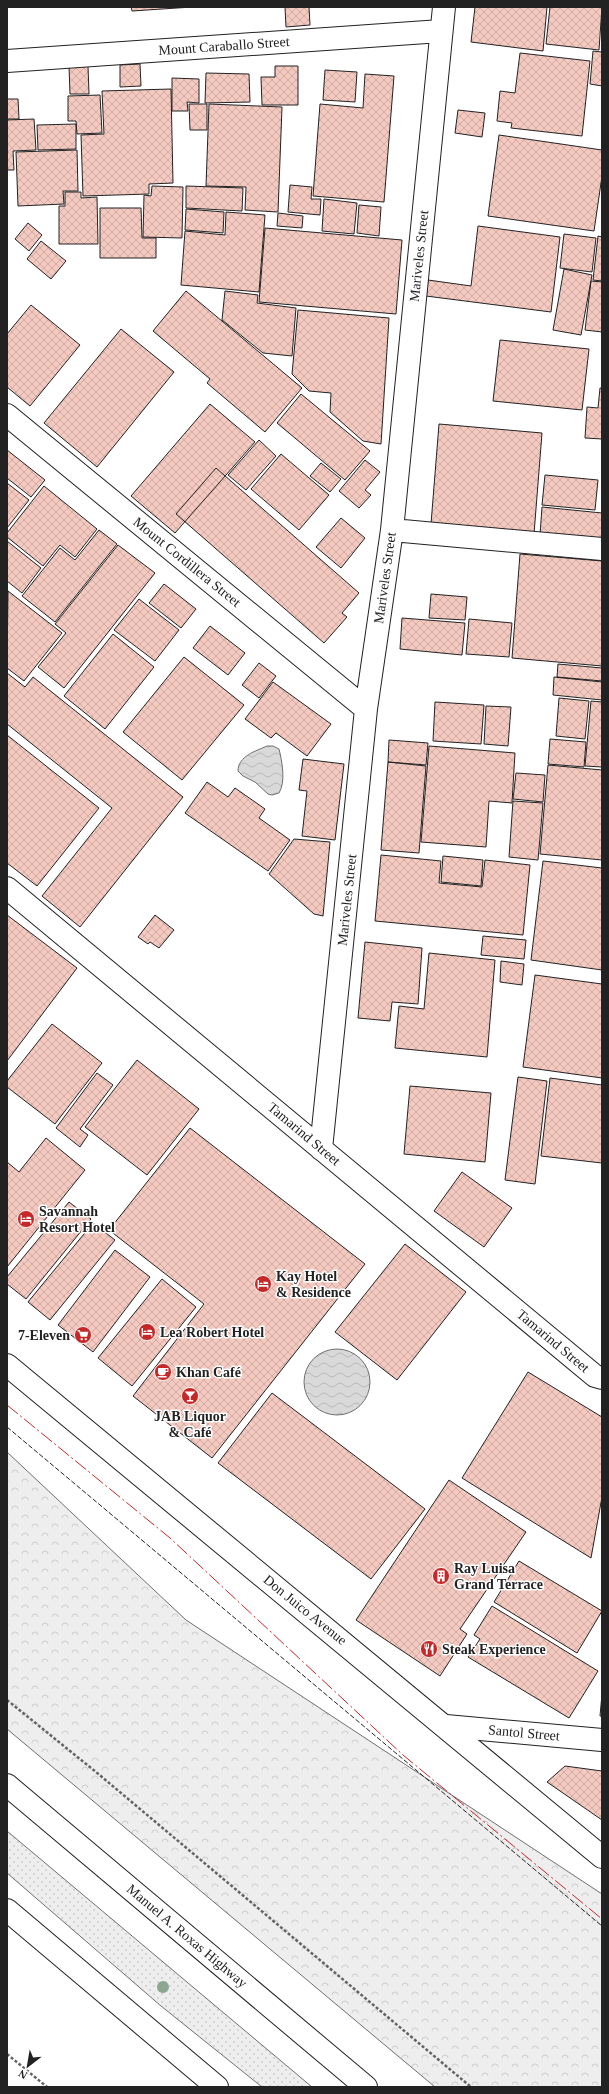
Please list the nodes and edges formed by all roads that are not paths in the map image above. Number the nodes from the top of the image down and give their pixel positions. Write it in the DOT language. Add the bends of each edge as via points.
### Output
graph roads {
  1 [pos="444,7"];
  2 [pos="441,31"];
  3 [pos="7,60"];
  4 [pos="7,415"];
  5 [pos="392,530"];
  6 [pos="602,549"];
  7 [pos="366,709"];
  8 [pos="7,888"];
  9 [pos="321,1149"];
  10 [pos="7,1365"];
  11 [pos="602,1378"];
  12 [pos="446,1726"];
  13 [pos="602,1740"];
  14 [pos="7,1785"];
  15 [pos="602,1856"];
  16 [pos="7,1910"];
  17 [pos="217,2087"];
  18 [pos="366,2087"];
  1 -- 2 [label="street, Mariveles Street"];
  2 -- 3 [label="street, Mount Caraballo Street"];
  2 -- 5 [label="street, Mariveles Street"];
  4 -- 7 [label="street, Mount Cordillera Street"];
  5 -- 6 [label="street"];
  5 -- 7 [label="street, Mariveles Street"];
  7 -- 9 [label="street, Mariveles Street"];
  8 -- 9 [label="street, Tamarind Street"];
  9 -- 11 [label="street, Tamarind Street" via="595,1376"];
  10 -- 12 [label="street, Don Juico Avenue"];
  12 -- 13 [label="street, Santol Street"];
  12 -- 15 [label="street, Don Juico Avenue"];
  14 -- 18 [label="street, Manuel A. Roxas Highway"];
  16 -- 17 [label="street"];
}
